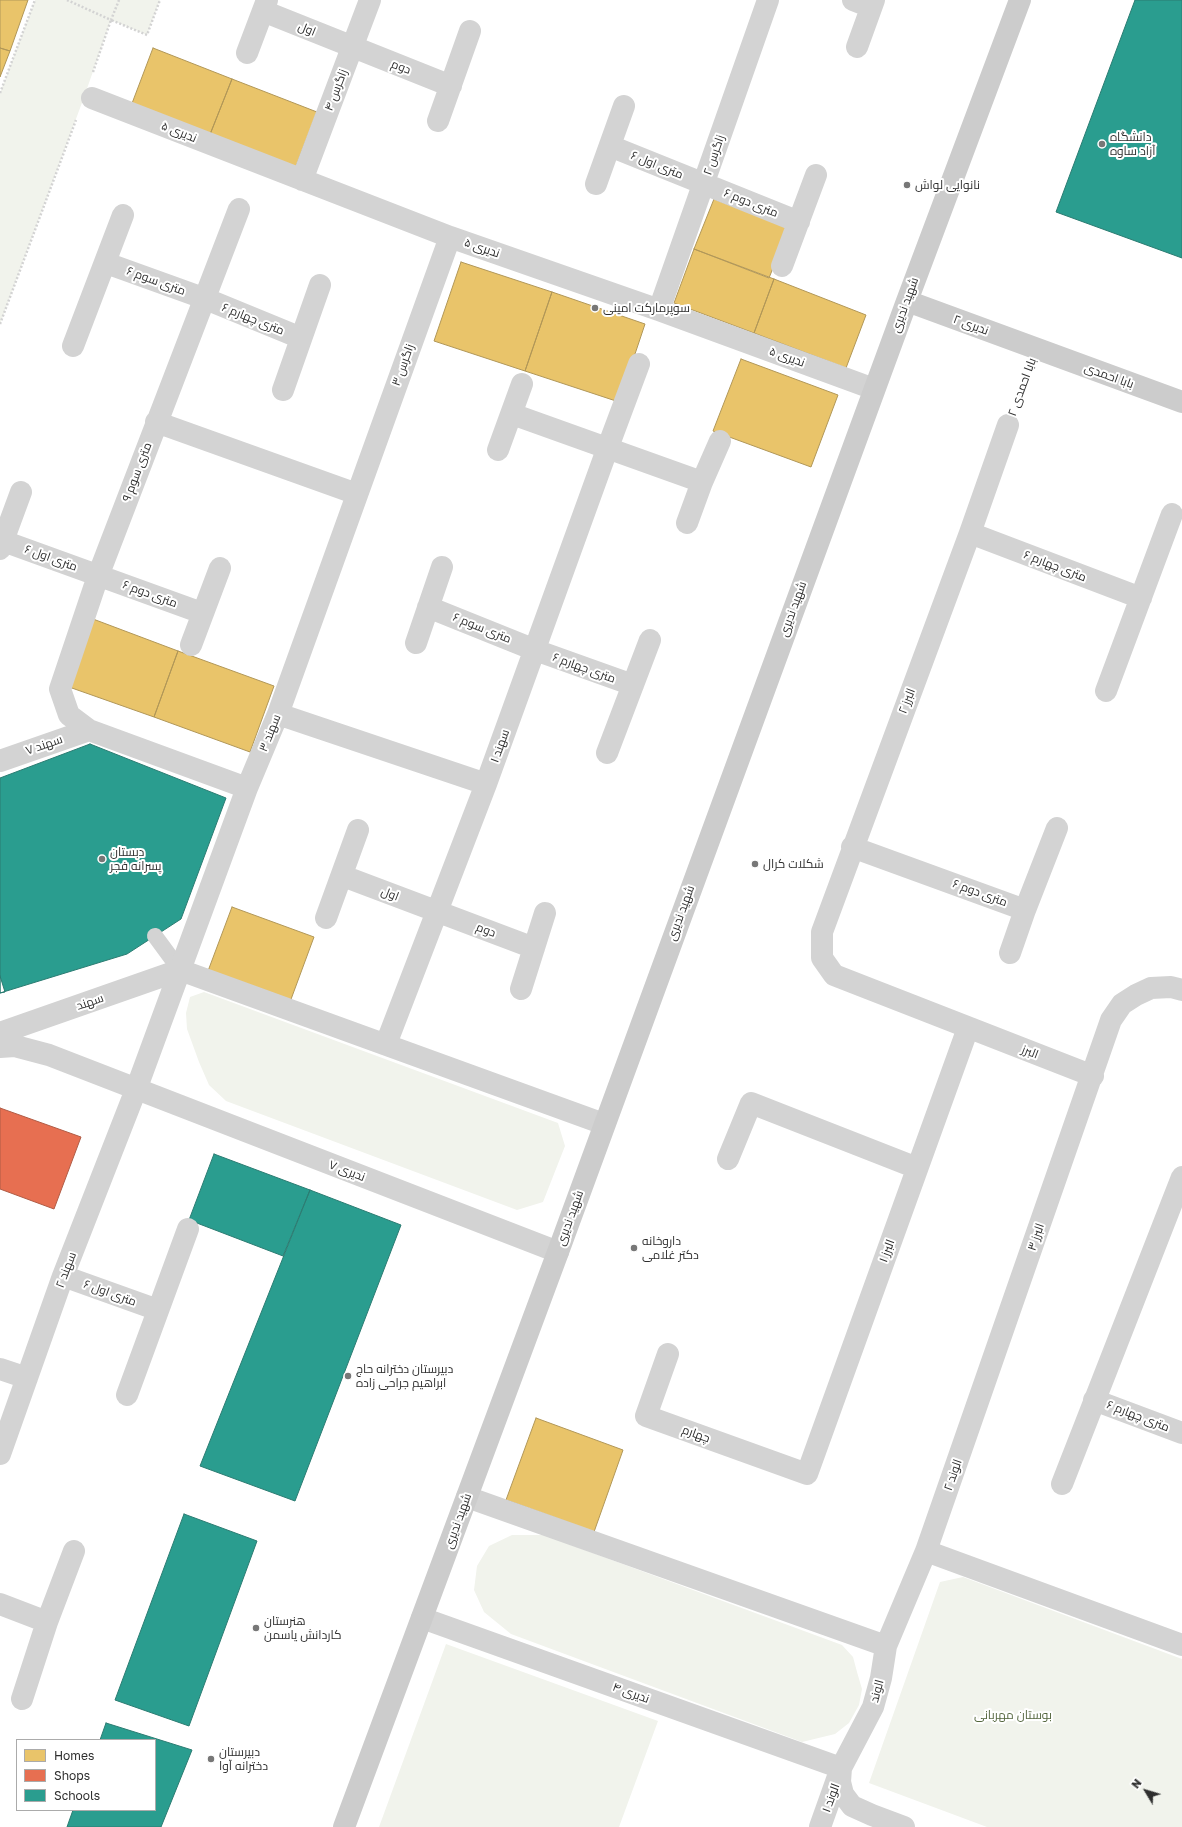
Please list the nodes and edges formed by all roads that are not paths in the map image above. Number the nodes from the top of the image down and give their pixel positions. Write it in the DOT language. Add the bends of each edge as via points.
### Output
graph roads {
  1 [pos="370,0"];
  2 [pos="768,0"];
  3 [pos="1020,0"];
  4 [pos="866,2"];
  5 [pos="265,6"];
  6 [pos="470,31"];
  7 [pos="352,48"];
  8 [pos="857,48"];
  9 [pos="247,53"];
  10 [pos="451,86"];
  11 [pos="92,88"];
  12 [pos="624,106"];
  13 [pos="438,122"];
  14 [pos="610,146"];
  15 [pos="816,175"];
  16 [pos="302,180"];
  17 [pos="704,183"];
  18 [pos="596,184"];
  19 [pos="239,209"];
  20 [pos="123,215"];
  21 [pos="798,222"];
  22 [pos="450,237"];
  23 [pos="106,263"];
  24 [pos="782,266"];
  25 [pos="320,285"];
  26 [pos="206,300"];
  27 [pos="907,301"];
  28 [pos="659,310"];
  29 [pos="301,338"];
  30 [pos="73,346"];
  31 [pos="1036,349"];
  32 [pos="639,364"];
  33 [pos="522,384"];
  34 [pos="874,389"];
  35 [pos="283,390"];
  36 [pos="1182,402"];
  37 [pos="512,414"];
  38 [pos="156,422"];
  39 [pos="1008,425"];
  40 [pos="720,441"];
  41 [pos="608,447"];
  42 [pos="498,450"];
  43 [pos="702,482"];
  44 [pos="21,492"];
  45 [pos="357,494"];
  46 [pos="1172,514"];
  47 [pos="687,523"];
  48 [pos="970,533"];
  49 [pos="2,545"];
  50 [pos="442,567"];
  51 [pos="220,568"];
  52 [pos="98,576"];
  53 [pos="1140,598"];
  54 [pos="428,606"];
  55 [pos="202,613"];
  56 [pos="650,640"];
  57 [pos="416,643"];
  58 [pos="191,646"];
  59 [pos="535,650"];
  60 [pos="632,685"];
  61 [pos="1106,691"];
  62 [pos="278,714"];
  63 [pos="88,730"];
  64 [pos="607,754"];
  65 [pos="0,761"];
  66 [pos="486,784"];
  67 [pos="247,788"];
  68 [pos="1057,828"];
  69 [pos="358,830"];
  70 [pos="852,847"];
  71 [pos="343,876"];
  72 [pos="1025,910"];
  73 [pos="438,912"];
  74 [pos="545,913"];
  75 [pos="326,918"];
  76 [pos="155,936"];
  77 [pos="534,948"];
  78 [pos="1010,953"];
  79 [pos="180,970"];
  80 [pos="834,975"];
  81 [pos="521,989"];
  82 [pos="1182,990"];
  83 [pos="968,1028"];
  84 [pos="0,1033"];
  85 [pos="386,1044"];
  86 [pos="0,1047"];
  87 [pos="1093,1076"];
  88 [pos="137,1087"];
  89 [pos="604,1124"];
  90 [pos="728,1159"];
  91 [pos="917,1168"];
  92 [pos="1182,1177"];
  93 [pos="188,1229"];
  94 [pos="558,1252"];
  95 [pos="63,1276"];
  96 [pos="158,1310"];
  97 [pos="668,1354"];
  98 [pos="0,1369"];
  99 [pos="27,1378"];
  100 [pos="127,1395"];
  101 [pos="980,1398"];
  102 [pos="1094,1400"];
  103 [pos="1182,1433"];
  104 [pos="0,1454"];
  105 [pos="807,1474"];
  106 [pos="1062,1484"];
  107 [pos="467,1497"];
  108 [pos="74,1551"];
  109 [pos="926,1551"];
  110 [pos="0,1604"];
  111 [pos="422,1618"];
  112 [pos="47,1622"];
  113 [pos="1182,1645"];
  114 [pos="886,1646"];
  115 [pos="22,1699"];
  116 [pos="841,1768"];
  117 [pos="344,1827"];
  118 [pos="820,1827"];
  119 [pos="904,1827"];
  1 -- 7 [label="street, زاگرس ۴"];
  2 -- 17 [label="street, زاگرس ۲"];
  3 -- 27 [label="street, شهید ندیری"];
  4 -- 8 [label="street"];
  5 -- 7 [label="street, اول"];
  5 -- 9 [label="street"];
  6 -- 10 [label="street"];
  7 -- 10 [label="street, دوم"];
  7 -- 16 [label="street, زاگرس ۴"];
  10 -- 13 [label="street"];
  11 -- 16 [label="street, ندیری ۵"];
  12 -- 14 [label="street"];
  14 -- 17 [label="street, ۶ متری اول"];
  14 -- 18 [label="street"];
  15 -- 21 [label="street"];
  16 -- 22 [label="street, ندیری ۵"];
  17 -- 21 [label="street, ۶ متری دوم"];
  17 -- 28 [label="street, زاگرس ۲"];
  19 -- 26 [label="street, ۹ متری سوم"];
  20 -- 23 [label="street"];
  21 -- 24 [label="street"];
  22 -- 28 [label="street, ندیری ۵"];
  22 -- 45 [label="street, زاگرس ۳"];
  23 -- 26 [label="street, ۶ متری سوم"];
  23 -- 30 [label="street"];
  25 -- 29 [label="street"];
  26 -- 29 [label="street, ۶ متری چهارم"];
  26 -- 38 [label="street, ۹ متری سوم"];
  27 -- 31 [label="street, ندیری ۲"];
  27 -- 34 [label="street, شهید ندیری"];
  28 -- 34 [label="street, ندیری ۵"];
  29 -- 35 [label="street"];
  31 -- 36 [label="street, بابا احمدی"];
  32 -- 41 [label="street, سهند ۱"];
  33 -- 37 [label="street"];
  34 -- 89 [label="street, شهید ندیری"];
  37 -- 41 [label="street"];
  37 -- 42 [label="street"];
  38 -- 45 [label="street"];
  38 -- 52 [label="street, ۹ متری سوم"];
  39 -- 48 [label="street, البرز ۲"];
  40 -- 43 [label="street"];
  41 -- 43 [label="street"];
  41 -- 59 [label="street, سهند ۱"];
  43 -- 47 [label="street"];
  44 -- 49 [label="street"];
  45 -- 62 [label="street, سهند ۳"];
  46 -- 53 [label="street"];
  48 -- 53 [label="street, ۶ متری چهارم"];
  48 -- 70 [label="street, البرز ۲"];
  49 -- 52 [label="street, ۶ متری اول"];
  50 -- 54 [label="street"];
  51 -- 55 [label="street"];
  52 -- 55 [label="street, ۶ متری دوم"];
  52 -- 63 [label="street, ۹ متری سوم" via="60,689 69,715"];
  53 -- 61 [label="street"];
  54 -- 57 [label="street"];
  54 -- 59 [label="street, ۶ متری سوم"];
  55 -- 58 [label="street"];
  56 -- 60 [label="street"];
  59 -- 60 [label="street, ۶ متری چهارم"];
  59 -- 66 [label="street, سهند ۱"];
  60 -- 64 [label="street"];
  62 -- 66 [label="street"];
  62 -- 67 [label="street, سهند ۳"];
  63 -- 65 [label="street, سهند ۷"];
  63 -- 67 [label="street, ۹ متری سوم"];
  66 -- 73 [label="street, سهند ۱"];
  67 -- 79 [label="street, سهند ۳"];
  68 -- 72 [label="street"];
  69 -- 71 [label="street"];
  70 -- 72 [label="street, ۶ متری دوم"];
  70 -- 80 [label="street, البرز ۲" via="822,932 822,958"];
  71 -- 73 [label="street, اول"];
  71 -- 75 [label="street"];
  72 -- 78 [label="street"];
  73 -- 77 [label="street, دوم"];
  73 -- 85 [label="street, سهند ۱"];
  74 -- 77 [label="street"];
  76 -- 79 [label="lane"];
  77 -- 81 [label="street"];
  79 -- 84 [label="street, سهند"];
  79 -- 85 [label="street"];
  79 -- 88 [label="street, سهند ۲"];
  80 -- 83 [label="street, البرز"];
  82 -- 87 [label="street" via="1171,987 1151,988 1122,1004 1111,1020"];
  83 -- 87 [label="street, البرز"];
  83 -- 91 [label="street, البرز ۱"];
  85 -- 89 [label="street"];
  86 -- 88 [label="street" via="15,1046 49,1055"];
  87 -- 101 [label="street, البرز ۳"];
  88 -- 94 [label="street, ندیری ۷" via="228,1125"];
  88 -- 95 [label="street, سهند ۲"];
  89 -- 94 [label="street, شهید ندیری"];
  90 -- 91 [label="street" via="751,1103"];
  91 -- 105 [label="street, البرز ۱"];
  92 -- 102 [label="street"];
  93 -- 96 [label="street"];
  94 -- 107 [label="street, شهید ندیری"];
  95 -- 96 [label="street, ۶ متری اول"];
  95 -- 99 [label="street, سهند ۲"];
  96 -- 100 [label="street"];
  97 -- 105 [label="street, چهارم" via="646,1416"];
  98 -- 99 [label="street"];
  99 -- 104 [label="street, سهند ۲"];
  101 -- 109 [label="street, الوند ۲"];
  102 -- 103 [label="street, ۶ متری چهارم"];
  102 -- 106 [label="street"];
  107 -- 111 [label="street, شهید ندیری"];
  107 -- 114 [label="street"];
  108 -- 112 [label="street"];
  109 -- 113 [label="street"];
  109 -- 114 [label="street, الوند"];
  110 -- 112 [label="street"];
  111 -- 116 [label="street, ندیری ۴"];
  111 -- 117 [label="street, شهید ندیری"];
  112 -- 115 [label="street"];
  114 -- 116 [label="street, الوند" via="873,1707"];
  116 -- 118 [label="street, الوند ۱"];
  116 -- 119 [label="street, الوند" via="840,1782 843,1794 852,1806"];
}
